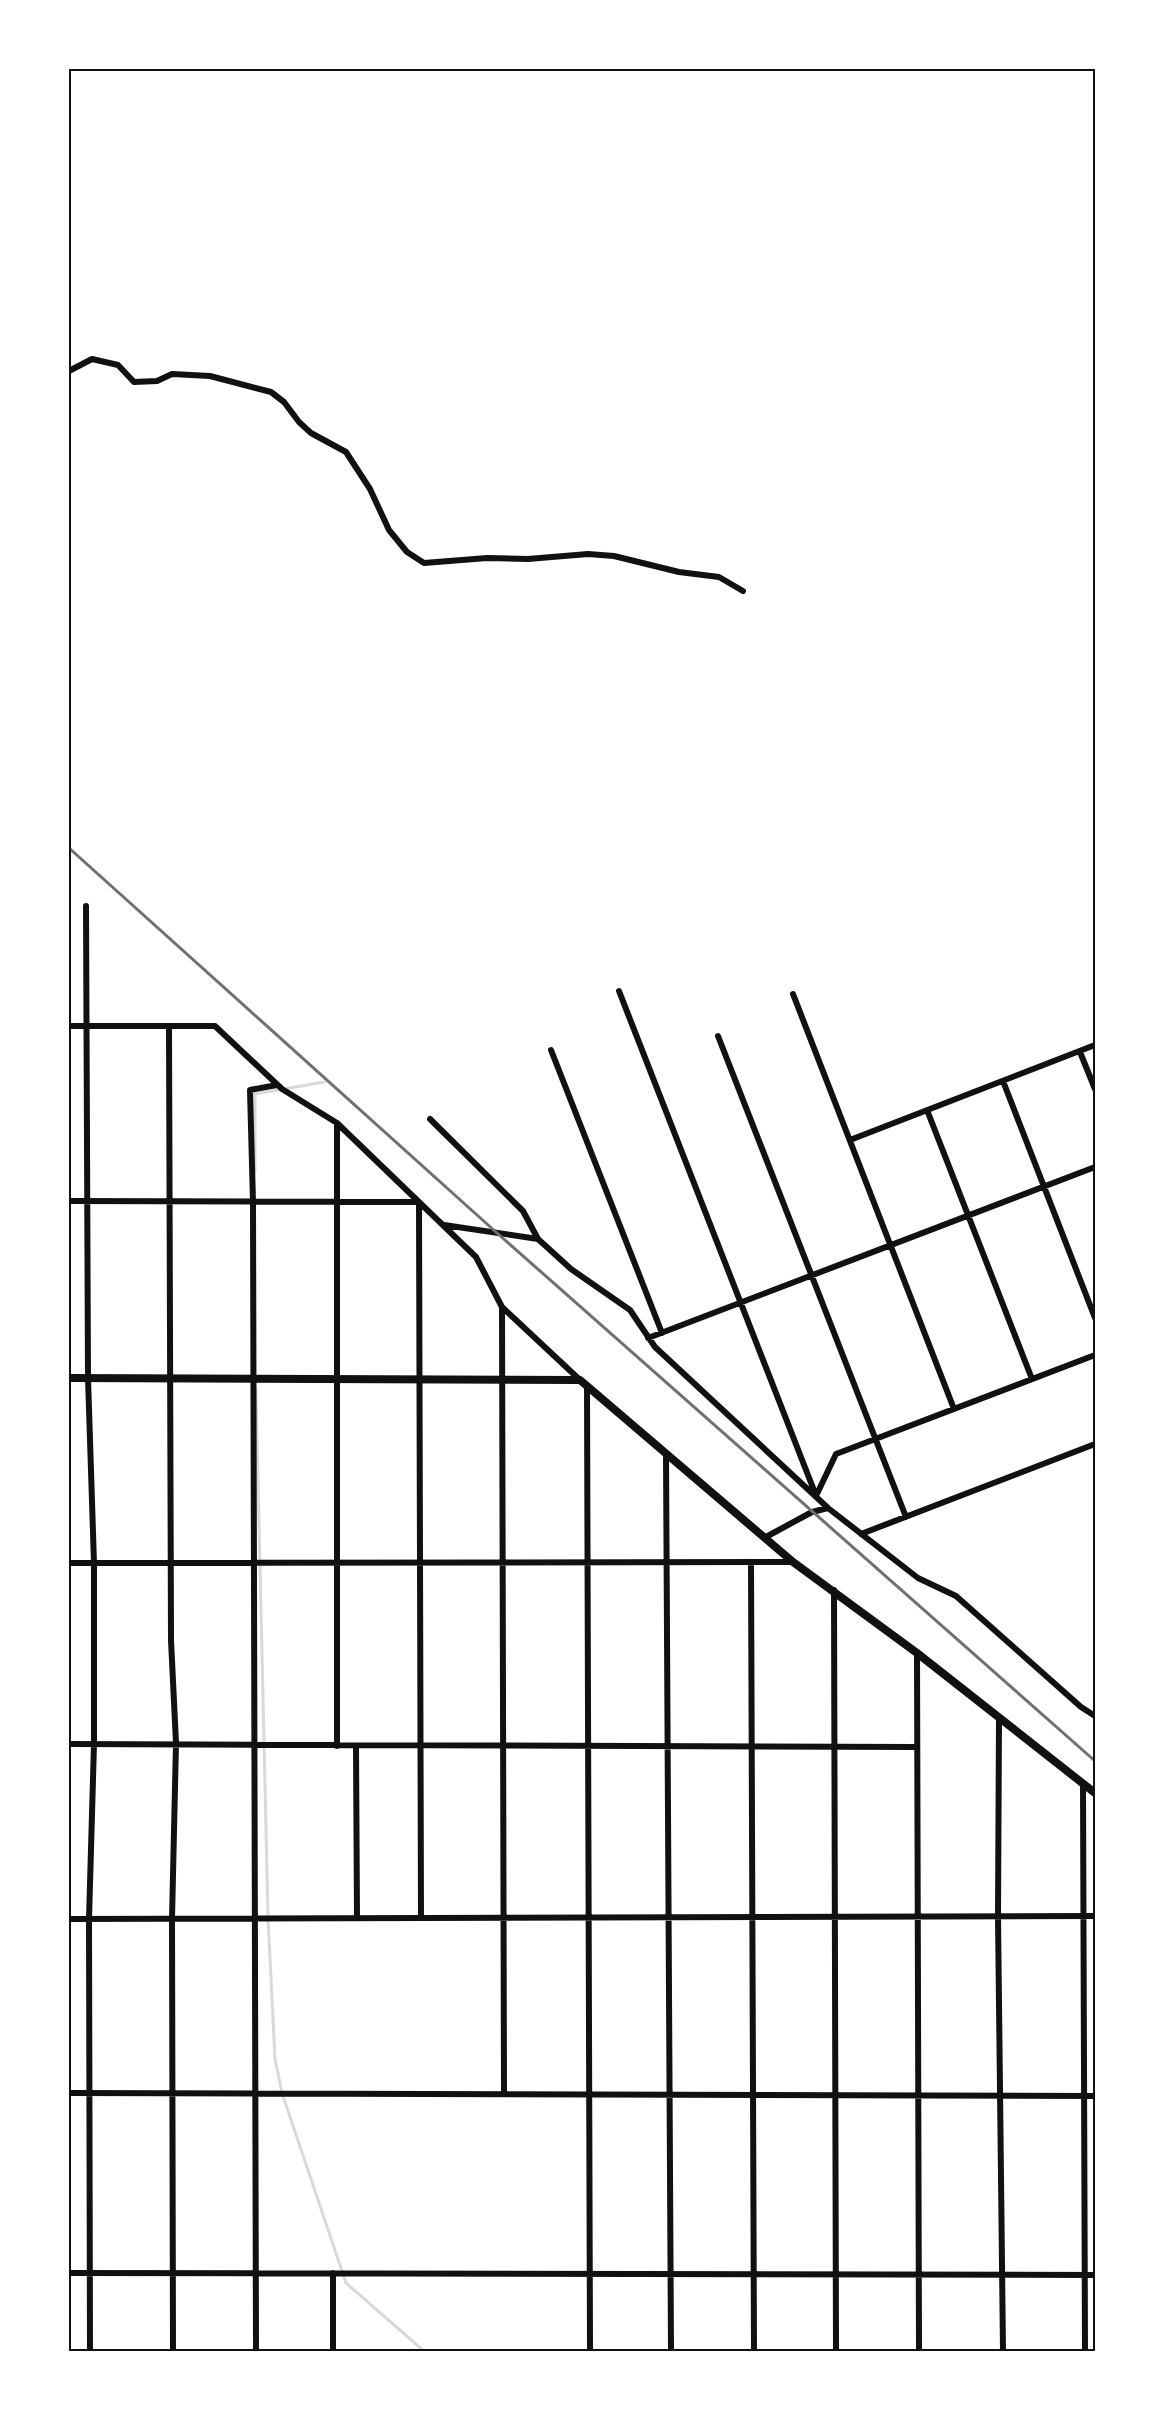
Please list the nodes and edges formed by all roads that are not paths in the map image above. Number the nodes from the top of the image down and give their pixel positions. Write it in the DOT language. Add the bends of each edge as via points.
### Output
graph roads {
  1 [pos="69,371"];
  2 [pos="743,591"];
  3 [pos="86,906"];
  4 [pos="619,991"];
  5 [pos="793,994"];
  6 [pos="69,1026"];
  7 [pos="86,1026"];
  8 [pos="169,1026"];
  9 [pos="718,1036"];
  10 [pos="1095,1045"];
  11 [pos="551,1050"];
  12 [pos="1080,1052"];
  13 [pos="1003,1082"];
  14 [pos="277,1085"];
  15 [pos="1095,1089"];
  16 [pos="927,1110"];
  17 [pos="430,1119"];
  18 [pos="337,1123"];
  19 [pos="850,1140"];
  20 [pos="1095,1167"];
  21 [pos="1044,1187"];
  22 [pos="69,1201"];
  23 [pos="87,1202"];
  24 [pos="169,1202"];
  25 [pos="253,1202"];
  26 [pos="335,1202"];
  27 [pos="419,1202"];
  28 [pos="968,1216"];
  29 [pos="443,1225"];
  30 [pos="538,1239"];
  31 [pos="891,1245"];
  32 [pos="812,1276"];
  33 [pos="741,1303"];
  34 [pos="502,1307"];
  35 [pos="1095,1318"];
  36 [pos="662,1333"];
  37 [pos="648,1338"];
  38 [pos="1095,1355"];
  39 [pos="69,1378"];
  40 [pos="87,1378"];
  41 [pos="170,1378"];
  42 [pos="253,1379"];
  43 [pos="336,1379"];
  44 [pos="420,1379"];
  45 [pos="502,1379"];
  46 [pos="1032,1379"];
  47 [pos="580,1380"];
  48 [pos="587,1386"];
  49 [pos="954,1409"];
  50 [pos="875,1439"];
  51 [pos="1095,1444"];
  52 [pos="666,1454"];
  53 [pos="816,1496"];
  54 [pos="828,1508"];
  55 [pos="906,1517"];
  56 [pos="861,1534"];
  57 [pos="764,1538"];
  58 [pos="588,1562"];
  59 [pos="667,1562"];
  60 [pos="751,1562"];
  61 [pos="793,1562"];
  62 [pos="69,1563"];
  63 [pos="94,1563"];
  64 [pos="171,1563"];
  65 [pos="254,1563"];
  66 [pos="336,1563"];
  67 [pos="420,1563"];
  68 [pos="502,1563"];
  69 [pos="834,1590"];
  70 [pos="917,1653"];
  71 [pos="1095,1716"];
  72 [pos="999,1719"];
  73 [pos="177,1743"];
  74 [pos="69,1744"];
  75 [pos="94,1744"];
  76 [pos="254,1746"];
  77 [pos="337,1746"];
  78 [pos="356,1746"];
  79 [pos="421,1746"];
  80 [pos="503,1746"];
  81 [pos="588,1747"];
  82 [pos="668,1747"];
  83 [pos="752,1747"];
  84 [pos="834,1747"];
  85 [pos="917,1748"];
  86 [pos="1083,1784"];
  87 [pos="1095,1793"];
  88 [pos="918,1916"];
  89 [pos="998,1916"];
  90 [pos="1083,1916"];
  91 [pos="1095,1916"];
  92 [pos="589,1917"];
  93 [pos="669,1917"];
  94 [pos="752,1917"];
  95 [pos="835,1917"];
  96 [pos="255,1918"];
  97 [pos="357,1918"];
  98 [pos="421,1918"];
  99 [pos="503,1918"];
  100 [pos="69,1919"];
  101 [pos="89,1919"];
  102 [pos="172,1919"];
  103 [pos="69,2093"];
  104 [pos="90,2093"];
  105 [pos="172,2093"];
  106 [pos="255,2094"];
  107 [pos="504,2094"];
  108 [pos="590,2094"];
  109 [pos="670,2095"];
  110 [pos="753,2095"];
  111 [pos="835,2095"];
  112 [pos="918,2095"];
  113 [pos="1000,2096"];
  114 [pos="1084,2096"];
  115 [pos="1095,2096"];
  116 [pos="69,2272"];
  117 [pos="90,2273"];
  118 [pos="173,2273"];
  119 [pos="256,2273"];
  120 [pos="333,2273"];
  121 [pos="590,2274"];
  122 [pos="671,2274"];
  123 [pos="754,2274"];
  124 [pos="836,2275"];
  125 [pos="919,2275"];
  126 [pos="1001,2275"];
  127 [pos="1085,2275"];
  128 [pos="1095,2275"];
  129 [pos="90,2351"];
  130 [pos="173,2351"];
  131 [pos="256,2351"];
  132 [pos="333,2351"];
  133 [pos="590,2351"];
  134 [pos="671,2351"];
  135 [pos="754,2351"];
  136 [pos="836,2351"];
  137 [pos="919,2351"];
  138 [pos="1003,2351"];
  139 [pos="1085,2351"];
  1 -- 2 [label="street" via="92,359 118,365 134,382 157,381 172,374 210,376 271,392 311,434 346,452 370,489 389,530 407,552 424,563 614,556 719,577"];
  3 -- 7 [label="street"];
  4 -- 33 [label="street"];
  5 -- 19 [label="street"];
  6 -- 7 [label="street"];
  7 -- 8 [label="street"];
  7 -- 23 [label="street"];
  8 -- 14 [label="street" via="215,1026"];
  8 -- 24 [label="street"];
  9 -- 32 [label="street"];
  10 -- 12 [label="street"];
  11 -- 36 [label="street"];
  12 -- 13 [label="street"];
  12 -- 15 [label="street"];
  13 -- 16 [label="street"];
  13 -- 21 [label="street"];
  14 -- 18 [label="street"];
  14 -- 25 [label="street" via="250,1090"];
  16 -- 19 [label="street"];
  16 -- 28 [label="street"];
  17 -- 30 [label="street" via="523,1211"];
  18 -- 26 [label="street"];
  18 -- 27 [label="street"];
  19 -- 31 [label="street"];
  20 -- 21 [label="street"];
  21 -- 28 [label="street"];
  21 -- 35 [label="street"];
  22 -- 23 [label="street"];
  23 -- 24 [label="street"];
  23 -- 40 [label="street"];
  24 -- 25 [label="street"];
  24 -- 41 [label="street"];
  25 -- 26 [label="street"];
  25 -- 42 [label="street"];
  26 -- 27 [label="street"];
  26 -- 43 [label="street"];
  27 -- 29 [label="street"];
  27 -- 44 [label="street"];
  28 -- 31 [label="street"];
  28 -- 46 [label="street"];
  29 -- 30 [label="street"];
  29 -- 34 [label="street" via="477,1257"];
  30 -- 37 [label="street" via="571,1269 630,1310"];
  31 -- 32 [label="street"];
  31 -- 49 [label="street"];
  32 -- 33 [label="street"];
  32 -- 50 [label="street"];
  33 -- 36 [label="street"];
  33 -- 53 [label="street"];
  34 -- 45 [label="street"];
  34 -- 47 [label="street"];
  36 -- 37 [label="street"];
  37 -- 53 [label="street"];
  38 -- 46 [label="street"];
  39 -- 40 [label="street"];
  40 -- 41 [label="street"];
  40 -- 63 [label="street"];
  41 -- 42 [label="street"];
  41 -- 64 [label="street"];
  42 -- 43 [label="street"];
  42 -- 65 [label="street"];
  43 -- 44 [label="street"];
  43 -- 66 [label="street"];
  44 -- 45 [label="street"];
  44 -- 67 [label="street"];
  45 -- 47 [label="street"];
  45 -- 68 [label="street"];
  46 -- 49 [label="street"];
  47 -- 48 [label="street"];
  48 -- 52 [label="street"];
  48 -- 58 [label="street"];
  49 -- 50 [label="street"];
  50 -- 53 [label="street" via="836,1454"];
  50 -- 55 [label="street"];
  51 -- 55 [label="street"];
  52 -- 57 [label="street"];
  52 -- 59 [label="street"];
  53 -- 54 [label="street"];
  54 -- 56 [label="street"];
  54 -- 57 [label="street" via="812,1512"];
  55 -- 56 [label="street"];
  56 -- 71 [label="street" via="918,1578 956,1596"];
  57 -- 61 [label="street"];
  58 -- 59 [label="street"];
  58 -- 68 [label="street"];
  58 -- 81 [label="street"];
  59 -- 60 [label="street"];
  59 -- 82 [label="street"];
  60 -- 61 [label="street"];
  60 -- 83 [label="street"];
  61 -- 69 [label="street"];
  62 -- 63 [label="street"];
  63 -- 64 [label="street"];
  63 -- 75 [label="street"];
  64 -- 65 [label="street"];
  64 -- 73 [label="street"];
  65 -- 66 [label="street"];
  65 -- 76 [label="street"];
  66 -- 67 [label="street"];
  66 -- 77 [label="street"];
  67 -- 68 [label="street"];
  67 -- 79 [label="street"];
  68 -- 80 [label="street"];
  69 -- 70 [label="street"];
  69 -- 84 [label="street"];
  70 -- 72 [label="street"];
  70 -- 85 [label="street"];
  72 -- 86 [label="street"];
  72 -- 89 [label="street"];
  73 -- 75 [label="street"];
  73 -- 76 [label="street"];
  73 -- 102 [label="street"];
  74 -- 75 [label="street"];
  75 -- 101 [label="street"];
  76 -- 77 [label="street"];
  76 -- 96 [label="street"];
  77 -- 78 [label="street"];
  78 -- 79 [label="street"];
  78 -- 97 [label="street"];
  79 -- 80 [label="street"];
  79 -- 98 [label="street"];
  80 -- 81 [label="street"];
  80 -- 99 [label="street"];
  81 -- 82 [label="street"];
  81 -- 92 [label="street"];
  82 -- 83 [label="street"];
  82 -- 93 [label="street"];
  83 -- 84 [label="street"];
  83 -- 94 [label="street"];
  84 -- 85 [label="street"];
  84 -- 95 [label="street"];
  85 -- 88 [label="street"];
  86 -- 87 [label="street"];
  86 -- 90 [label="street"];
  88 -- 89 [label="street"];
  88 -- 95 [label="street"];
  88 -- 112 [label="street"];
  89 -- 90 [label="street"];
  89 -- 113 [label="street"];
  90 -- 91 [label="street"];
  90 -- 114 [label="street"];
  92 -- 93 [label="street"];
  92 -- 99 [label="street"];
  92 -- 108 [label="street"];
  93 -- 94 [label="street"];
  93 -- 109 [label="street"];
  94 -- 95 [label="street"];
  94 -- 110 [label="street"];
  95 -- 111 [label="street"];
  96 -- 97 [label="street"];
  96 -- 102 [label="street"];
  96 -- 106 [label="street"];
  97 -- 98 [label="street"];
  98 -- 99 [label="street"];
  99 -- 107 [label="street"];
  100 -- 101 [label="street"];
  101 -- 102 [label="street"];
  101 -- 104 [label="street"];
  102 -- 105 [label="street"];
  103 -- 104 [label="street"];
  104 -- 105 [label="street"];
  104 -- 117 [label="street"];
  105 -- 106 [label="street"];
  105 -- 118 [label="street"];
  106 -- 107 [label="street"];
  106 -- 119 [label="street"];
  107 -- 108 [label="street"];
  108 -- 109 [label="street"];
  108 -- 121 [label="street"];
  109 -- 110 [label="street"];
  109 -- 122 [label="street"];
  110 -- 111 [label="street"];
  110 -- 123 [label="street"];
  111 -- 112 [label="street"];
  111 -- 124 [label="street"];
  112 -- 113 [label="street"];
  112 -- 125 [label="street"];
  113 -- 114 [label="street"];
  113 -- 126 [label="street"];
  114 -- 115 [label="street"];
  114 -- 127 [label="street"];
  116 -- 117 [label="street"];
  117 -- 118 [label="street"];
  117 -- 129 [label="street"];
  118 -- 119 [label="street"];
  118 -- 130 [label="street"];
  119 -- 120 [label="street"];
  119 -- 131 [label="street"];
  120 -- 121 [label="street"];
  120 -- 132 [label="street"];
  121 -- 122 [label="street"];
  121 -- 133 [label="street"];
  122 -- 123 [label="street"];
  122 -- 134 [label="street"];
  123 -- 124 [label="street"];
  123 -- 135 [label="street"];
  124 -- 125 [label="street"];
  124 -- 136 [label="street"];
  125 -- 126 [label="street"];
  125 -- 137 [label="street"];
  126 -- 127 [label="street"];
  126 -- 138 [label="street"];
  127 -- 128 [label="street"];
  127 -- 139 [label="street"];
}
